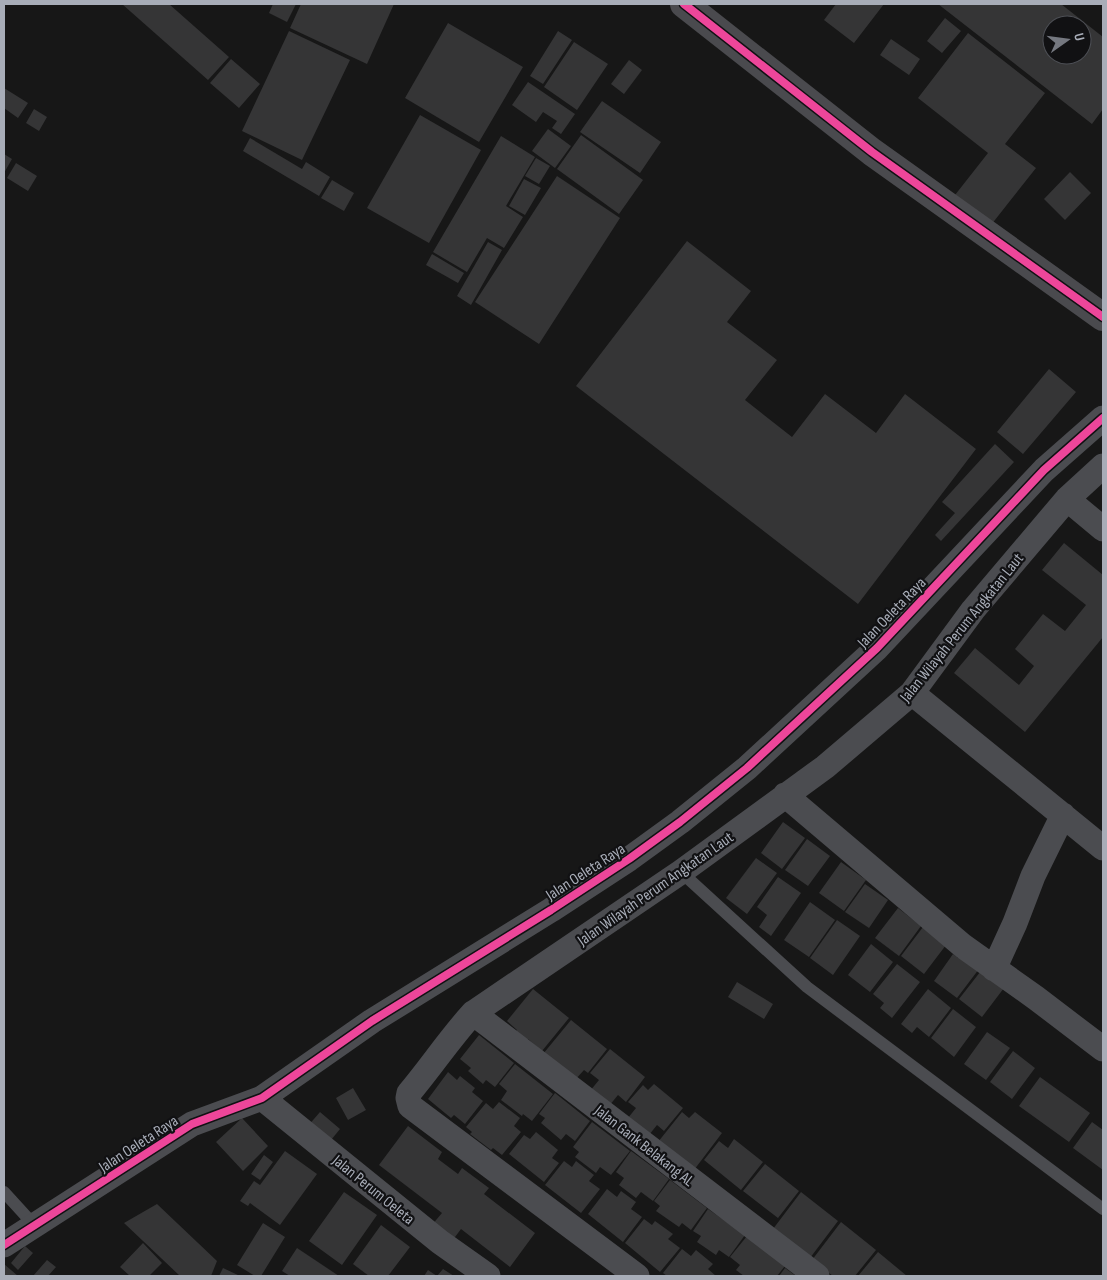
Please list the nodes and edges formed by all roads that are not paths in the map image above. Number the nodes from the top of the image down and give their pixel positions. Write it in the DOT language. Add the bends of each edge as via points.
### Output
graph roads {
  1 [pos="684,4"];
  2 [pos="1103,317"];
  3 [pos="1103,418"];
  4 [pos="1103,466"];
  5 [pos="1067,499"];
  6 [pos="1103,528"];
  7 [pos="912,693"];
  8 [pos="785,795"];
  9 [pos="1063,815"];
  10 [pos="1103,848"];
  11 [pos="681,872"];
  12 [pos="994,969"];
  13 [pos="473,1013"];
  14 [pos="1103,1049"];
  15 [pos="262,1098"];
  16 [pos="4,1192"];
  17 [pos="1103,1209"];
  18 [pos="35,1226"];
  19 [pos="4,1245"];
  20 [pos="488,1276"];
  21 [pos="637,1276"];
  22 [pos="817,1276"];
  1 -- 2 [label="street" via="872,152"];
  3 -- 15 [label="street, Jalan Oeleta Raya" via="1044,470 877,648 747,768 630,859 372,1021"];
  4 -- 5 [label="street, Jalan Wilayah Perum Angkatan Laut"];
  5 -- 6 [label="street"];
  5 -- 7 [label="street, Jalan Wilayah Perum Angkatan Laut" via="973,610"];
  7 -- 8 [label="street, Jalan Wilayah Perum Angkatan Laut" via="826,767"];
  7 -- 9 [label="street"];
  8 -- 11 [label="street, Jalan Wilayah Perum Angkatan Laut"];
  8 -- 12 [label="street"];
  9 -- 10 [label="street"];
  9 -- 12 [label="street"];
  11 -- 13 [label="street, Jalan Wilayah Perum Angkatan Laut"];
  11 -- 17 [label="lane" via="807,987"];
  12 -- 14 [label="street"];
  13 -- 21 [label="street, Jalan Wilayah Perum Angkatan Laut" via="409,1093 410,1106"];
  13 -- 22 [label="street, Jalan Gank Belakang AL"];
  15 -- 18 [label="street, Jalan Oeleta Raya" via="192,1124"];
  15 -- 20 [label="street, Jalan Perum Oeleta" via="440,1242"];
  16 -- 18 [label="lane"];
  18 -- 19 [label="street, Jalan Oeleta Raya"];
}
